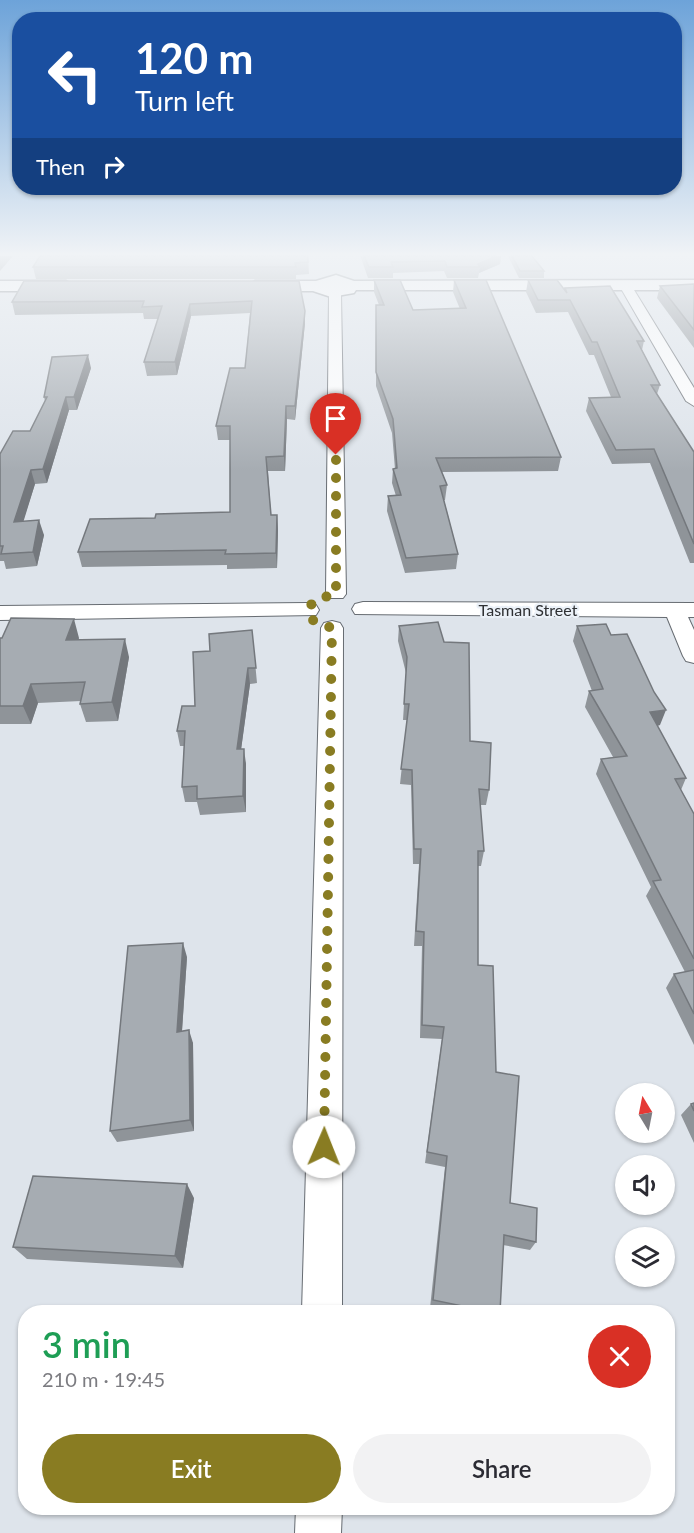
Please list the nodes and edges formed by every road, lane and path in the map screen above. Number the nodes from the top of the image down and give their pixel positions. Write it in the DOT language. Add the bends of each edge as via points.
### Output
graph roads {
  1 [pos="339,328"];
  2 [pos="650,328"];
  3 [pos="694,401"];
  4 [pos="336,594"];
  5 [pos="363,609"];
  6 [pos="685,610"];
  7 [pos="0,613"];
  8 [pos="320,619"];
  9 [pos="694,657"];
  10 [pos="322,1305"];
  11 [pos="319,1515"];
  12 [pos="318,1533"];
  1 -- 4 [label="street"];
  2 -- 3 [label="street"];
  4 -- 5 [label="street" via="357,600"];
  4 -- 8 [label="street" via="314,600"];
  5 -- 6 [label="street, Tasman Street"];
  5 -- 8 [label="street" via="358,621 351,625"];
  6 -- 9 [label="street"];
  7 -- 8 [label="street"];
  8 -- 10 [label="street"];
  11 -- 12 [label="street"];
}
